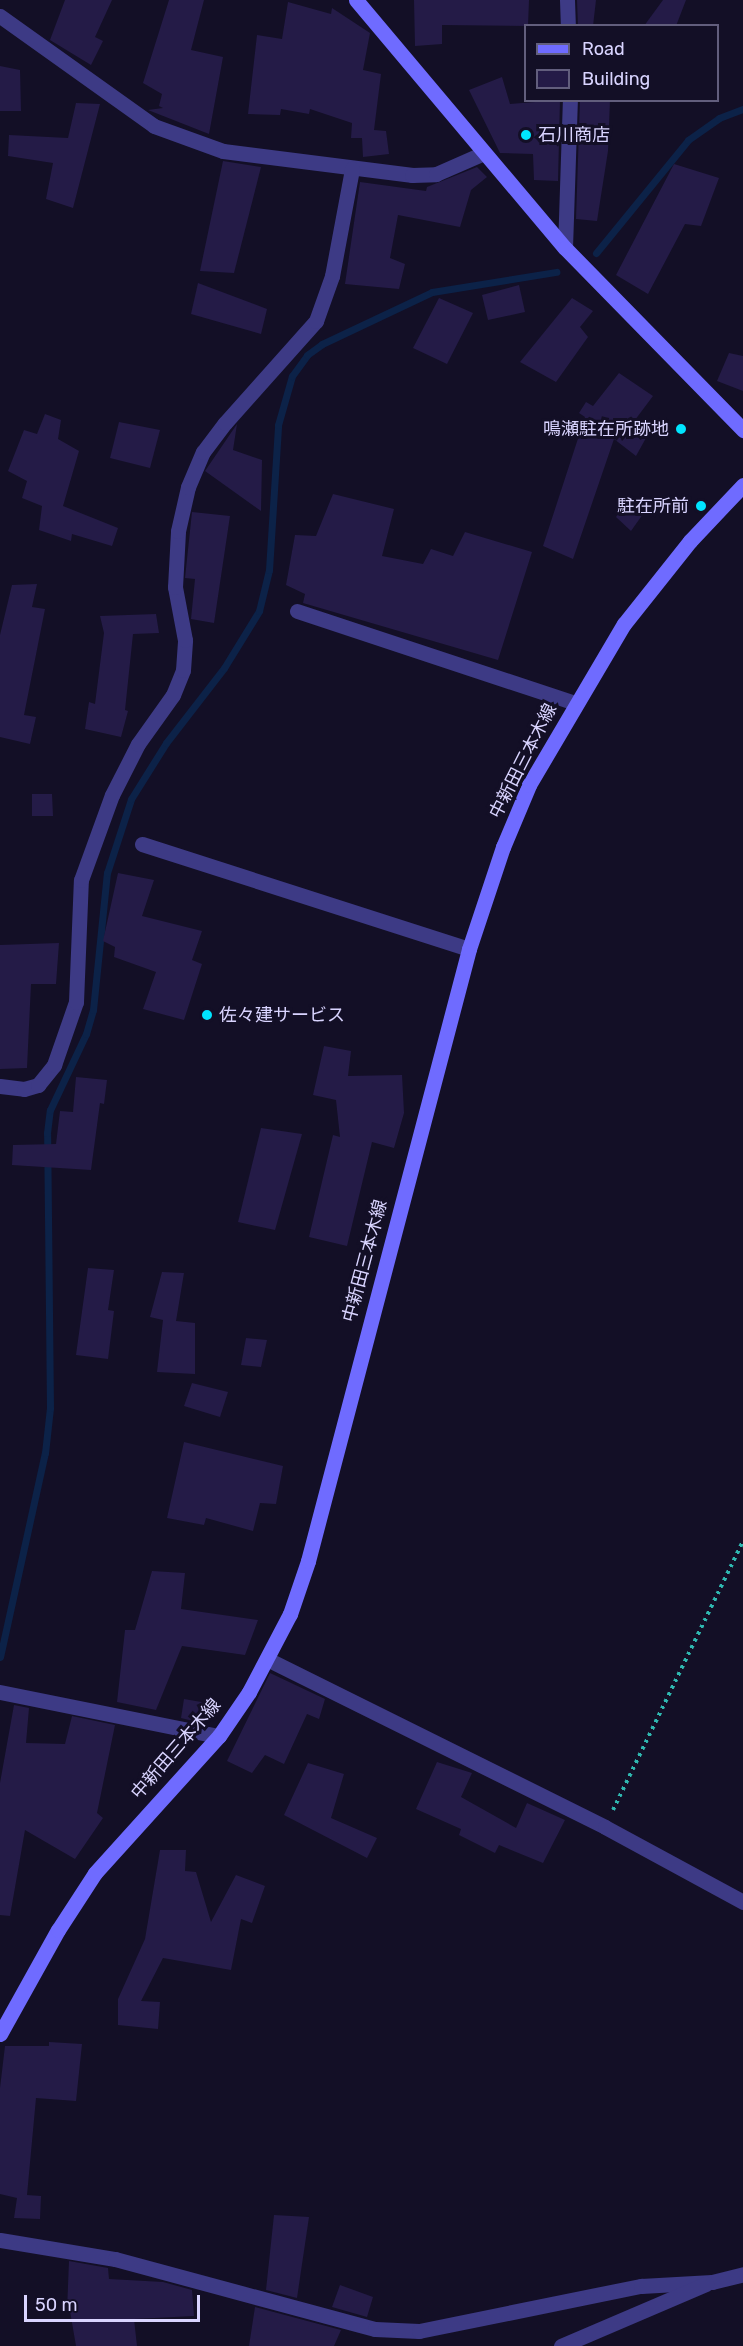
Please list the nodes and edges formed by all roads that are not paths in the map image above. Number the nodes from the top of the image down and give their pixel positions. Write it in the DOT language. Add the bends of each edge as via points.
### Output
graph roads {
  1 [pos="356,0"];
  2 [pos="567,0"];
  3 [pos="0,16"];
  4 [pos="568,24"];
  5 [pos="570,102"];
  6 [pos="484,153"];
  7 [pos="352,169"];
  8 [pos="564,248"];
  9 [pos="743,430"];
  10 [pos="743,485"];
  11 [pos="297,611"];
  12 [pos="575,703"];
  13 [pos="142,844"];
  14 [pos="469,949"];
  15 [pos="0,1086"];
  16 [pos="267,1659"];
  17 [pos="0,1692"];
  18 [pos="219,1736"];
  19 [pos="743,1902"];
  20 [pos="0,2034"];
  21 [pos="0,2240"];
  22 [pos="743,2274"];
  23 [pos="712,2282"];
  24 [pos="561,2346"];
  1 -- 6 [label="main road"];
  2 -- 4 [label="street"];
  3 -- 7 [label="street" via="154,126 182,139 223,151"];
  5 -- 8 [label="street"];
  6 -- 7 [label="street" via="436,174"];
  6 -- 8 [label="main road"];
  7 -- 15 [label="street" via="332,276 316,321 225,423 203,452 188,487 178,531 175,587 185,640 183,670 112,795 81,880 76,1002 54,1065 39,1085 24,1089"];
  8 -- 9 [label="main road"];
  10 -- 12 [label="main road, 中新田三本木線" via="690,541 624,624"];
  11 -- 12 [label="street"];
  12 -- 14 [label="main road, 中新田三本木線" via="529,785 503,847"];
  13 -- 14 [label="street"];
  14 -- 16 [label="main road, 中新田三本木線" via="308,1561 290,1614"];
  16 -- 18 [label="main road, 中新田三本木線"];
  16 -- 19 [label="street" via="605,1827"];
  17 -- 18 [label="street"];
  18 -- 20 [label="main road, 中新田三本木線" via="95,1873"];
  21 -- 23 [label="street" via="115,2259 375,2329 419,2331 641,2286"];
  22 -- 23 [label="street"];
  23 -- 24 [label="street"];
}
